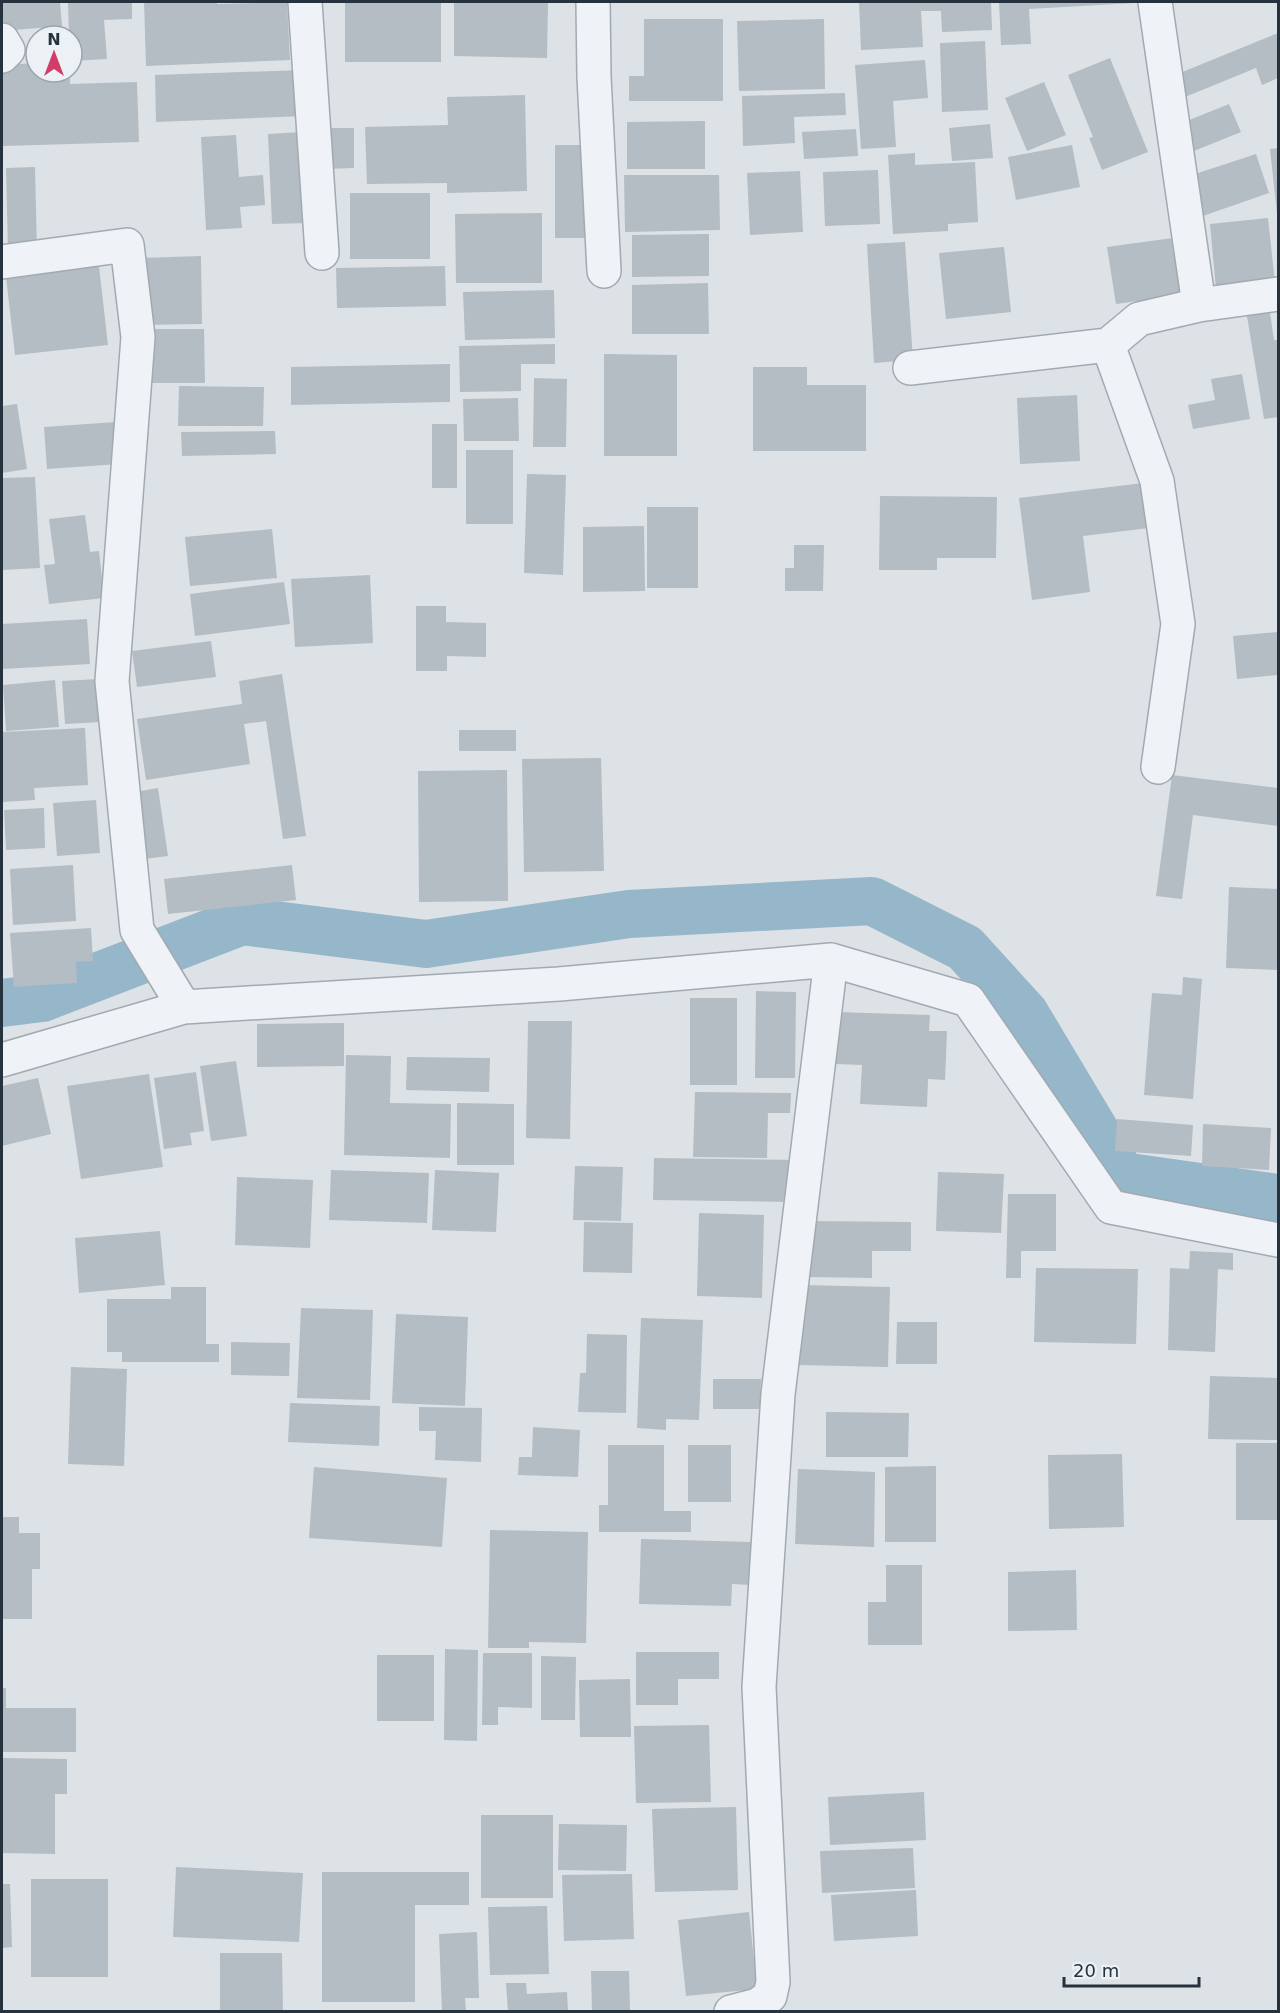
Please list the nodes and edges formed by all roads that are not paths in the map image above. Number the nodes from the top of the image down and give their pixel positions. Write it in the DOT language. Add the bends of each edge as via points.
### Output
graph roads {
  1 [pos="304,2"];
  2 [pos="593,2"];
  3 [pos="1155,2"];
  4 [pos="2,40"];
  5 [pos="2,56"];
  6 [pos="322,253"];
  7 [pos="2,262"];
  8 [pos="604,271"];
  9 [pos="1278,294"];
  10 [pos="1199,305"];
  11 [pos="1108,345"];
  12 [pos="910,368"];
  13 [pos="1158,767"];
  14 [pos="831,960"];
  15 [pos="184,1007"];
  16 [pos="2,1059"];
  17 [pos="1278,1240"];
  18 [pos="731,2012"];
  1 -- 6 [label="street"];
  2 -- 8 [label="street"];
  3 -- 10 [label="street"];
  4 -- 5 [label="street" via="8,50"];
  7 -- 15 [label="street" via="127,245 138,337 112,681 137,930"];
  9 -- 10 [label="street"];
  10 -- 11 [label="street" via="1139,319"];
  11 -- 12 [label="street"];
  11 -- 13 [label="street" via="1157,481 1178,624"];
  14 -- 15 [label="street" via="559,984"];
  14 -- 17 [label="street" via="968,1000 1112,1207"];
  14 -- 18 [label="street" via="778,1394 759,1687 773,1982 770,1996 758,2005"];
  15 -- 16 [label="street"];
}
